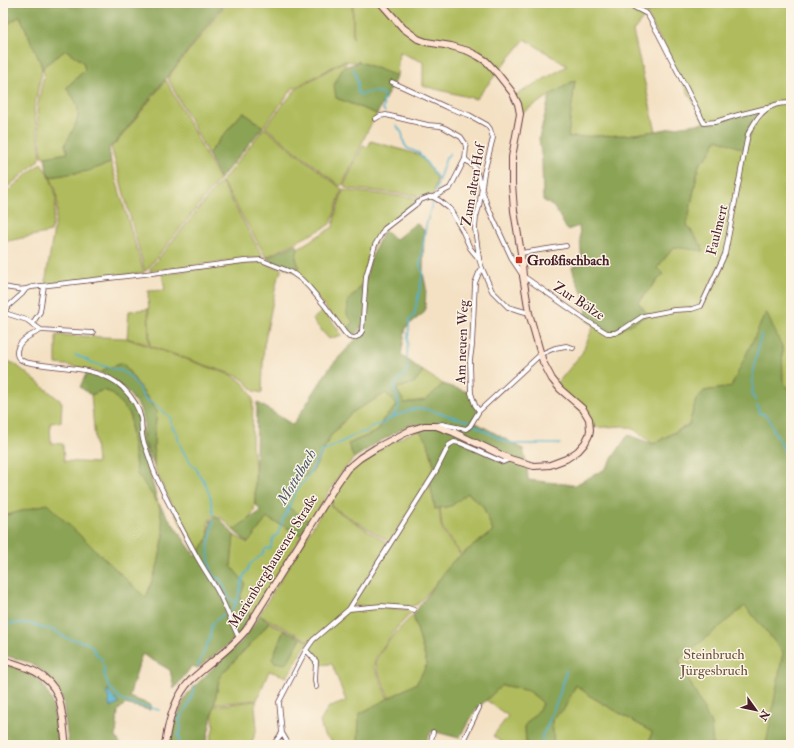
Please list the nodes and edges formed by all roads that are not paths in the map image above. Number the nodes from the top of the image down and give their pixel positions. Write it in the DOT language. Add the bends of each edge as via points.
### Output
graph roads {
  1 [pos="381,3"];
  2 [pos="626,3"];
  3 [pos="392,82"];
  4 [pos="791,103"];
  5 [pos="767,108"];
  6 [pos="375,120"];
  7 [pos="465,159"];
  8 [pos="482,189"];
  9 [pos="433,197"];
  10 [pos="566,246"];
  11 [pos="521,253"];
  12 [pos="479,259"];
  13 [pos="482,268"];
  14 [pos="523,276"];
  15 [pos="44,286"];
  16 [pos="3,287"];
  17 [pos="25,290"];
  18 [pos="3,310"];
  19 [pos="529,313"];
  20 [pos="32,324"];
  21 [pos="625,328"];
  22 [pos="41,330"];
  23 [pos="93,333"];
  24 [pos="573,348"];
  25 [pos="541,354"];
  26 [pos="479,410"];
  27 [pos="436,426"];
  28 [pos="510,459"];
  29 [pos="350,608"];
  30 [pos="414,610"];
  31 [pos="239,639"];
  32 [pos="306,650"];
  33 [pos="3,660"];
  34 [pos="316,686"];
  35 [pos="479,708"];
  36 [pos="433,732"];
  37 [pos="282,733"];
  38 [pos="66,745"];
  39 [pos="165,745"];
  40 [pos="273,745"];
  41 [pos="289,745"];
  42 [pos="430,745"];
  43 [pos="461,745"];
  1 -- 11 [label="main road" via="403,28 418,39 468,51 486,61 512,92 520,114 512,157 512,177 514,211"];
  2 -- 5 [label="street" via="647,14 704,123"];
  3 -- 8 [label="street, Zum alten Hof" via="487,125 493,138"];
  4 -- 5 [label="street" via="776,104"];
  5 -- 21 [label="street, Faulmert" via="754,122 748,134 725,254 701,306 643,316"];
  6 -- 7 [label="street" via="386,115 445,128 465,143"];
  7 -- 8 [label="street" via="475,168"];
  7 -- 9 [label="street" via="450,188"];
  8 -- 12 [label="street, Zum alten Hof" via="475,229"];
  8 -- 14 [label="street" via="506,247"];
  9 -- 12 [label="street" via="450,209 470,248"];
  9 -- 15 [label="street" via="421,200 384,229 375,245 366,276 362,331 354,338 345,333 301,279 291,272 261,260"];
  10 -- 11 [label="street"];
  11 -- 14 [label="main road"];
  12 -- 13 [label="street"];
  13 -- 19 [label="street" via="492,291 499,298 508,306"];
  13 -- 26 [label="street, Am neuen Weg" via="475,283 470,360 471,393"];
  14 -- 19 [label="main road"];
  14 -- 21 [label="street, Zur Bölze" via="607,332 615,333"];
  15 -- 17 [label="street"];
  15 -- 20 [label="street" via="40,312"];
  16 -- 17 [label="street"];
  17 -- 18 [label="street"];
  18 -- 20 [label="street"];
  19 -- 25 [label="main road"];
  20 -- 22 [label="street"];
  22 -- 23 [label="street"];
  22 -- 31 [label="street" via="25,339 18,348 19,358 39,364 83,369 108,377 118,382 133,401 141,420 143,440 164,495 223,600"];
  24 -- 25 [label="street" via="555,348"];
  25 -- 26 [label="street"];
  25 -- 28 [label="main road" via="560,390 583,409 589,419 589,435 578,451 566,460 550,465 534,466"];
  26 -- 27 [label="street" via="466,429 442,424"];
  27 -- 28 [label="main road"];
  27 -- 31 [label="main road, Marienberghausener Straße" via="411,430 376,448 347,469"];
  28 -- 29 [label="street" via="503,462 454,442 449,445 436,471"];
  29 -- 30 [label="street" via="381,606"];
  29 -- 32 [label="street" via="313,640"];
  31 -- 39 [label="main road, Marienberghausener Straße" via="190,681 181,693 171,714"];
  32 -- 34 [label="street" via="316,661"];
  32 -- 37 [label="street" via="279,702"];
  33 -- 38 [label="main road" via="34,670 52,686 58,696"];
  35 -- 43 [label="street"];
  36 -- 42 [label="street"];
  37 -- 40 [label="street"];
  37 -- 41 [label="street"];
}
